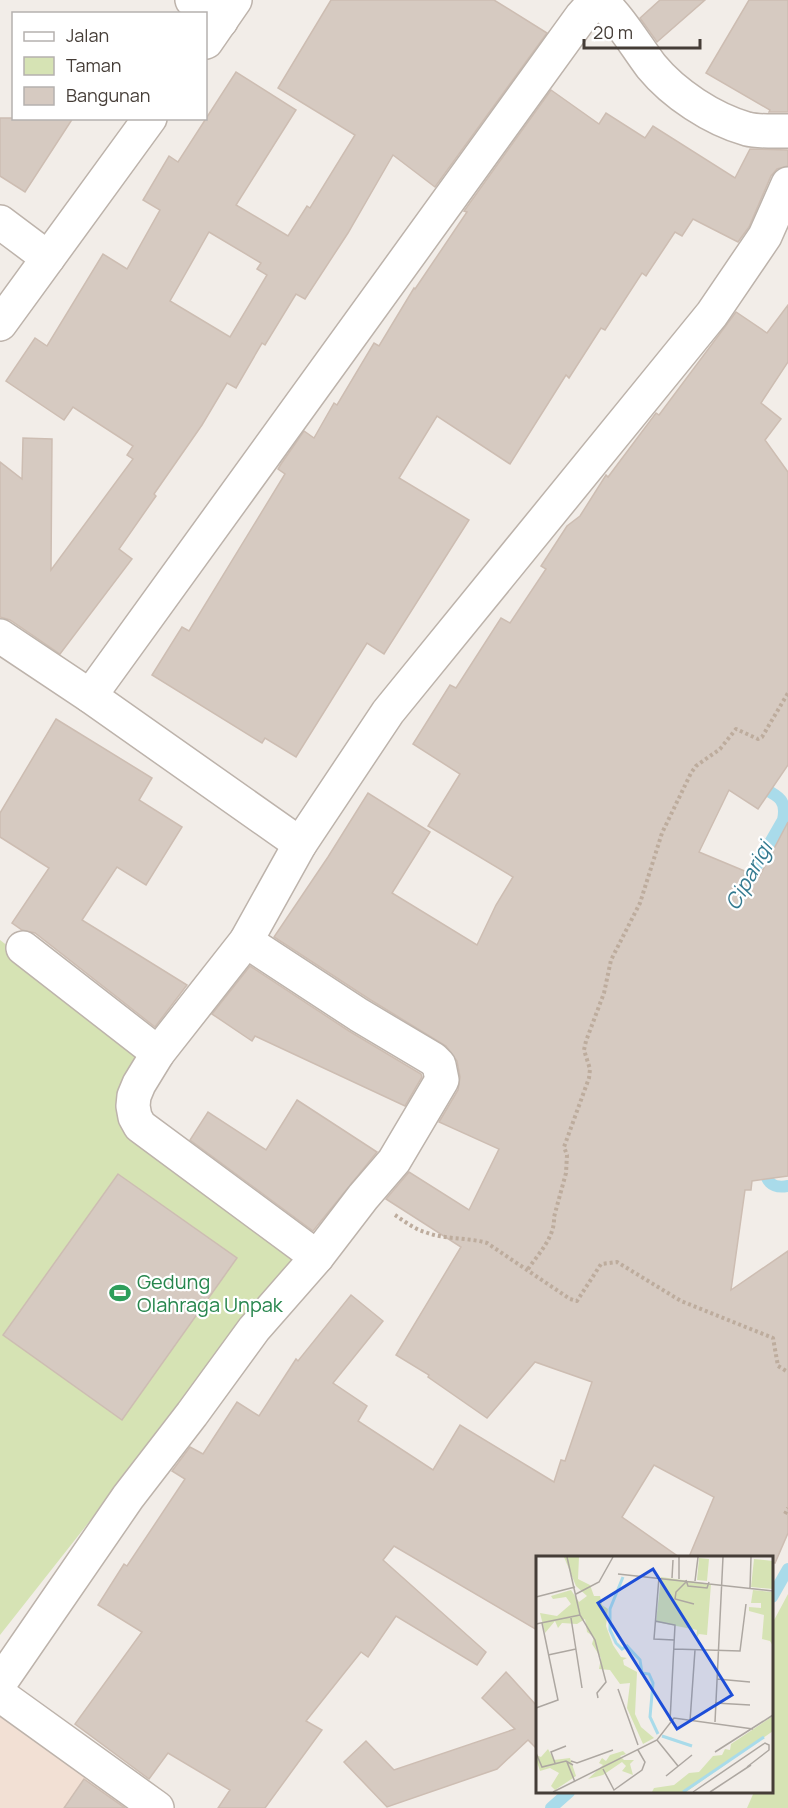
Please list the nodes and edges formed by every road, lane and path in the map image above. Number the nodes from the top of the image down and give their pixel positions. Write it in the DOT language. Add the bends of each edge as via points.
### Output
graph roads {
  1 [pos="192,0"];
  2 [pos="598,0"];
  3 [pos="221,21"];
  4 [pos="149,120"];
  5 [pos="788,131"];
  6 [pos="788,184"];
  7 [pos="0,222"];
  8 [pos="48,258"];
  9 [pos="0,324"];
  10 [pos="0,636"];
  11 [pos="788,693"];
  12 [pos="90,696"];
  13 [pos="300,844"];
  14 [pos="246,941"];
  15 [pos="23,948"];
  16 [pos="158,1053"];
  17 [pos="363,1197"];
  18 [pos="317,1257"];
  19 [pos="528,1269"];
  20 [pos="788,1372"];
  21 [pos="788,1508"];
  22 [pos="785,1514"];
  23 [pos="0,1683"];
  24 [pos="0,1695"];
  25 [pos="157,1808"];
  1 -- 3 [label="street"];
  2 -- 5 [label="street" via="615,14 670,86 690,100 749,130"];
  2 -- 12 [label="street" via="574,26"];
  4 -- 8 [label="street"];
  6 -- 13 [label="street" via="765,236 712,314 388,712"];
  7 -- 8 [label="street"];
  8 -- 9 [label="street"];
  10 -- 12 [label="street"];
  11 -- 19 [label="path" via="762,737 751,737 736,729 720,749 696,766 672,810 640,903 611,960 584,1050 589,1078 564,1147 566,1173 555,1225"];
  12 -- 13 [label="street"];
  13 -- 14 [label="street"];
  14 -- 16 [label="street"];
  14 -- 17 [label="street" via="439,1065 441,1080 437,1088 394,1161"];
  15 -- 16 [label="street"];
  16 -- 18 [label="street" via="134,1096 135,1117 140,1126"];
  17 -- 18 [label="street"];
  17 -- 19 [label="path" via="424,1232 487,1243"];
  18 -- 23 [label="street" via="254,1329 128,1497"];
  19 -- 20 [label="path" via="577,1301 601,1264 617,1262 681,1301 773,1338 778,1366"];
  21 -- 22 [label="path"];
  24 -- 25 [label="street"];
}
